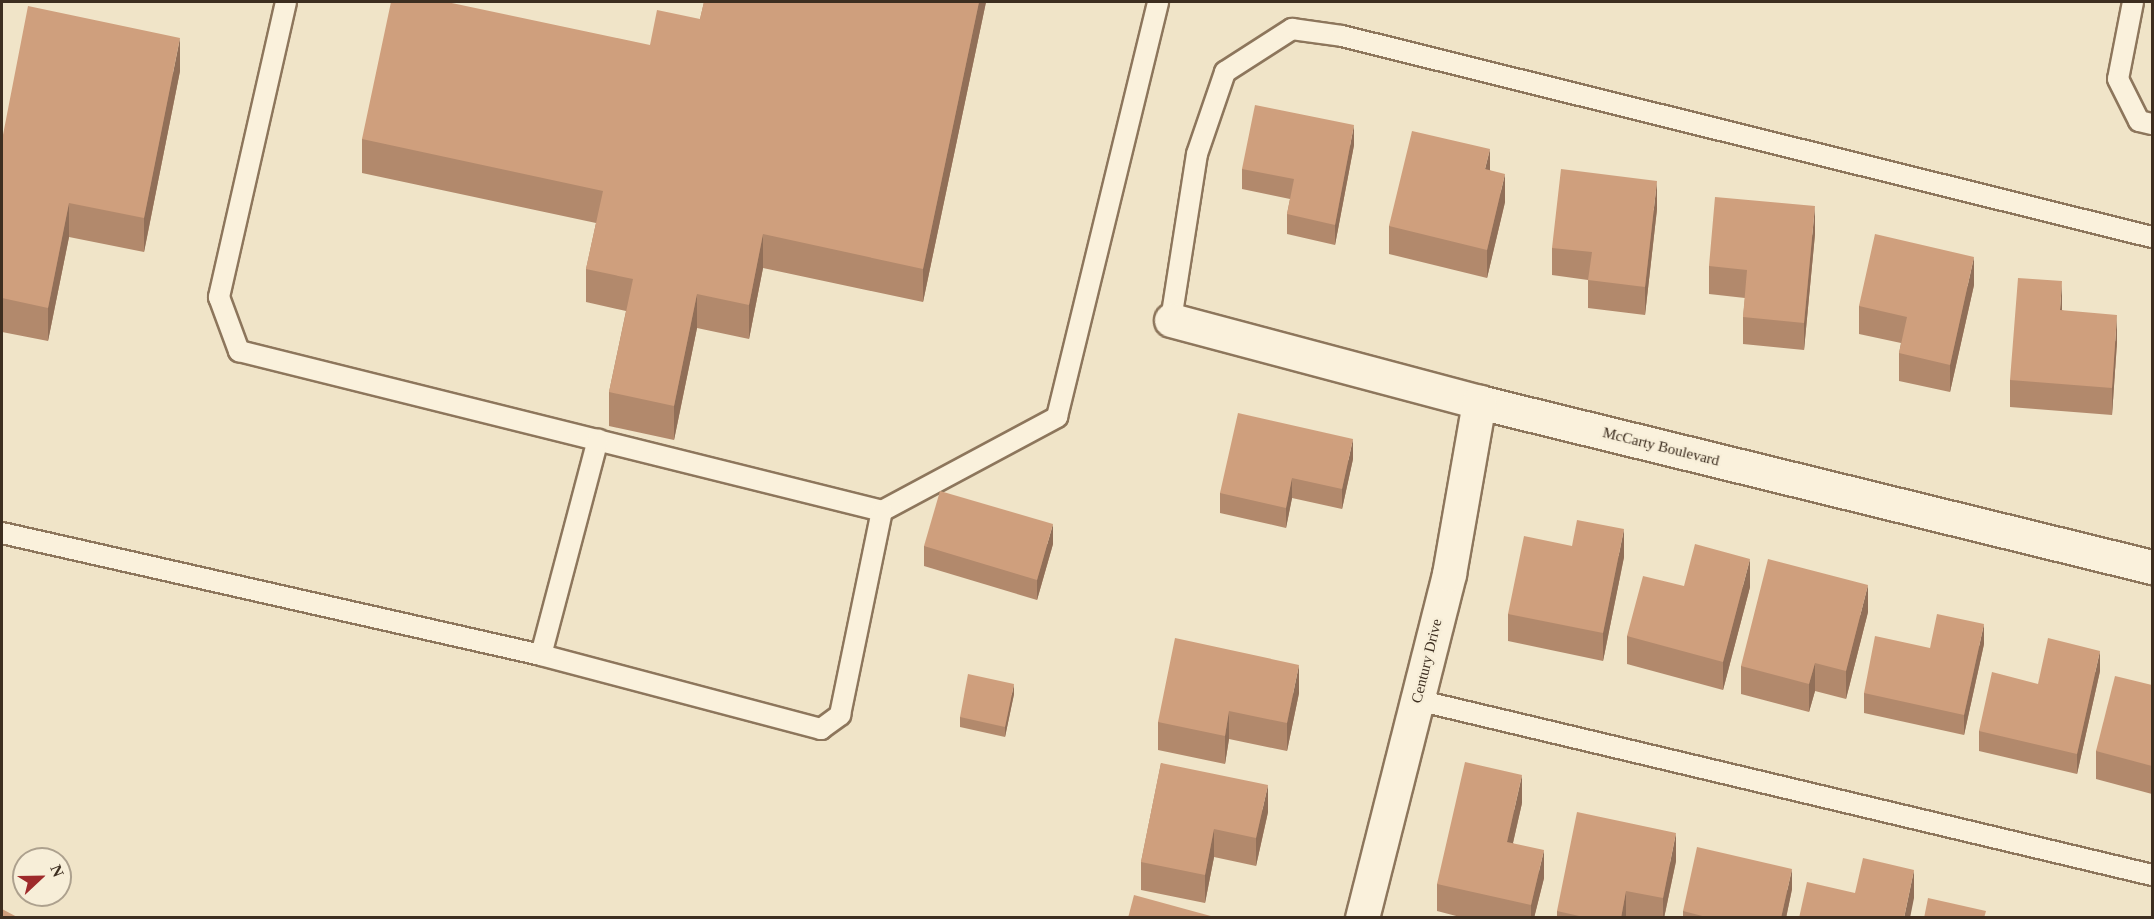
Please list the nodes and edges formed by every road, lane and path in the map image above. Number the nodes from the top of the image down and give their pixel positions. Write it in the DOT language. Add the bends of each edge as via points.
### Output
graph roads {
  1 [pos="286,2"];
  2 [pos="1158,2"];
  3 [pos="2133,2"];
  4 [pos="2152,124"];
  5 [pos="2152,237"];
  6 [pos="1171,320"];
  7 [pos="1479,402"];
  8 [pos="598,439"];
  9 [pos="882,512"];
  10 [pos="2,532"];
  11 [pos="2152,567"];
  12 [pos="541,655"];
  13 [pos="1417,700"];
  14 [pos="2152,875"];
  15 [pos="1362,918"];
  1 -- 8 [label="lane" via="219,297 239,351"];
  2 -- 9 [label="lane" via="1057,417"];
  3 -- 4 [label="lane" via="2118,79 2139,121"];
  5 -- 6 [label="lane" via="1342,36 1292,29 1225,72 1197,154"];
  6 -- 7 [label="main road, McCarty Boulevard"];
  7 -- 11 [label="main road, McCarty Boulevard"];
  7 -- 13 [label="main road, Century Drive" via="1449,574"];
  8 -- 9 [label="lane"];
  8 -- 12 [label="lane"];
  9 -- 12 [label="lane" via="840,715 821,729"];
  10 -- 12 [label="lane"];
  13 -- 14 [label="lane"];
  13 -- 15 [label="main road, Century Drive"];
}
